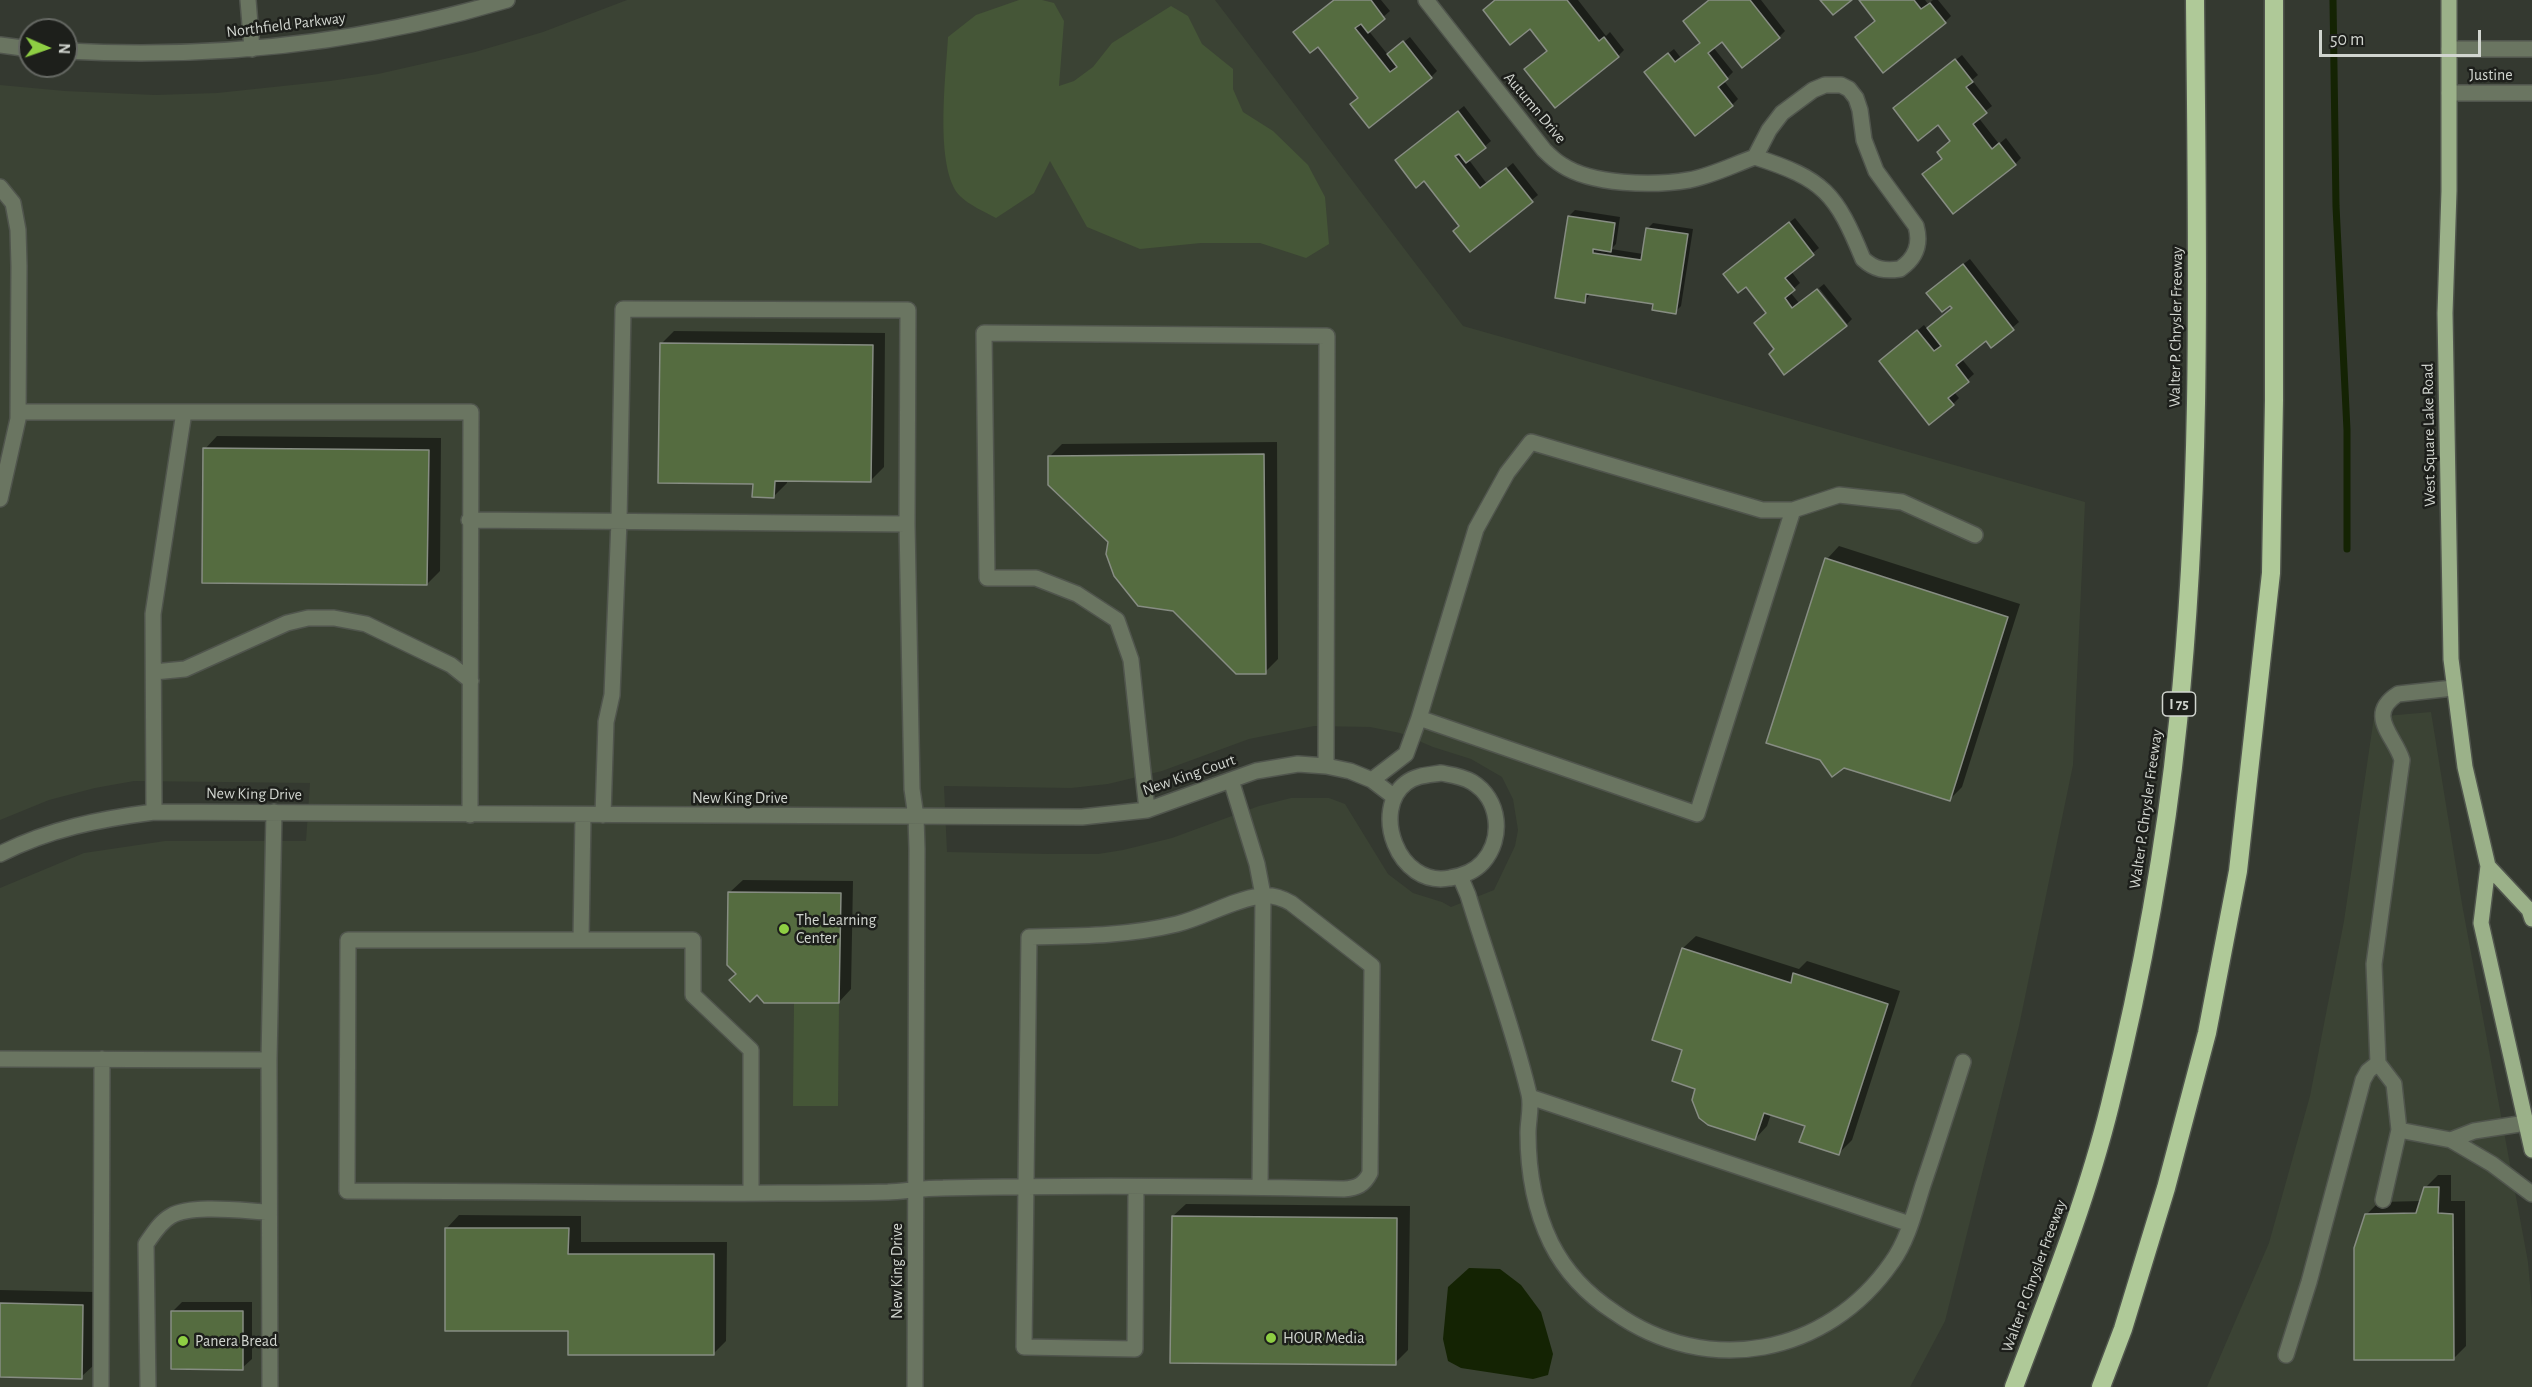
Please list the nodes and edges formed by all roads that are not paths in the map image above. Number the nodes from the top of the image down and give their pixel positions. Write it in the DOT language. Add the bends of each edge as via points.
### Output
graph roads {
  1 [pos="248,0"];
  2 [pos="507,0"];
  3 [pos="1426,0"];
  4 [pos="2195,0"];
  5 [pos="2274,0"];
  6 [pos="2449,0"];
  7 [pos="0,45"];
  8 [pos="18,47"];
  9 [pos="252,49"];
  10 [pos="2449,49"];
  11 [pos="2532,50"];
  12 [pos="78,51"];
  13 [pos="2449,93"];
  14 [pos="2532,93"];
  15 [pos="1755,157"];
  16 [pos="0,187"];
  17 [pos="18,412"];
  18 [pos="184,412"];
  19 [pos="0,499"];
  20 [pos="1793,510"];
  21 [pos="469,520"];
  22 [pos="619,521"];
  23 [pos="908,524"];
  24 [pos="1975,535"];
  25 [pos="154,672"];
  26 [pos="471,681"];
  27 [pos="2453,688"];
  28 [pos="1419,718"];
  29 [pos="1326,766"];
  30 [pos="1231,780"];
  31 [pos="1372,780"];
  32 [pos="1393,796"];
  33 [pos="1147,810"];
  34 [pos="154,812"];
  35 [pos="274,812"];
  36 [pos="470,815"];
  37 [pos="583,815"];
  38 [pos="603,815"];
  39 [pos="916,817"];
  40 [pos="0,854"];
  41 [pos="2488,866"];
  42 [pos="1460,876"];
  43 [pos="1263,895"];
  44 [pos="2532,919"];
  45 [pos="581,940"];
  46 [pos="0,1059"];
  47 [pos="102,1059"];
  48 [pos="268,1060"];
  49 [pos="1963,1062"];
  50 [pos="2378,1063"];
  51 [pos="1530,1097"];
  52 [pos="2529,1122"];
  53 [pos="2399,1130"];
  54 [pos="2451,1140"];
  55 [pos="2532,1150"];
  56 [pos="1025,1187"];
  57 [pos="1136,1187"];
  58 [pos="1260,1187"];
  59 [pos="915,1189"];
  60 [pos="751,1192"];
  61 [pos="2532,1194"];
  62 [pos="2383,1200"];
  63 [pos="269,1212"];
  64 [pos="1910,1224"];
  65 [pos="2286,1355"];
  66 [pos="101,1387"];
  67 [pos="148,1387"];
  68 [pos="270,1387"];
  69 [pos="915,1387"];
  70 [pos="2014,1387"];
  71 [pos="2101,1387"];
  1 -- 9 [label="street"];
  2 -- 9 [label="street, Northfield Parkway" via="367,33"];
  3 -- 15 [label="street, Autumn Drive" via="1544,150 1562,165 1588,177 1662,182 1707,175"];
  4 -- 70 [label="highway, Walter P. Chrysler Freeway / I 75" via="2193,522 2178,722 2160,862 2109,1107 2066,1250"];
  5 -- 71 [label="highway" via="2271,573 2241,848 2201,1055 2166,1188"];
  6 -- 10 [label="main road, West Square Lake Road"];
  7 -- 8 [label="street"];
  9 -- 12 [label="street, Northfield Parkway" via="184,53"];
  10 -- 11 [label="street, Justine"];
  10 -- 13 [label="main road, West Square Lake Road"];
  13 -- 14 [label="street, Justine"];
  13 -- 27 [label="main road, West Square Lake Road" via="2445,313"];
  15 -- 15 [label="street" via="1799,174 1824,190 1840,208 1869,265 1900,269 1914,256 1919,236 1916,225 1876,171 1864,140 1860,110 1849,89 1832,84 1813,90 1775,120"];
  16 -- 17 [label="street" via="13,203 18,230"];
  17 -- 18 [label="street"];
  17 -- 19 [label="street"];
  18 -- 21 [label="street" via="471,412"];
  18 -- 25 [label="street" via="153,614"];
  20 -- 24 [label="street" via="1839,495 1902,502"];
  20 -- 28 [label="street" via="1762,510 1531,442 1507,473 1476,529"];
  20 -- 28 [label="street" via="1697,814"];
  21 -- 22 [label="street"];
  21 -- 26 [label="street"];
  22 -- 23 [label="street"];
  22 -- 23 [label="street" via="623,309 908,310"];
  22 -- 38 [label="street"];
  23 -- 39 [label="street" via="912,789"];
  25 -- 26 [label="street" via="185,669 287,623 334,618 366,624 451,665"];
  25 -- 34 [label="street"];
  26 -- 36 [label="street"];
  27 -- 41 [label="main road, West Square Lake Road" via="2470,796"];
  27 -- 50 [label="street" via="2398,694 2384,711 2385,729 2399,751 2402,771 2374,963"];
  28 -- 31 [label="street" via="1406,754"];
  29 -- 30 [label="street, New King Court" via="1281,765"];
  29 -- 31 [label="street, New King Court"];
  29 -- 33 [label="street" via="1327,336 984,333 987,578 1036,578 1077,594 1117,620 1131,660"];
  30 -- 33 [label="street, New King Court"];
  30 -- 43 [label="street"];
  31 -- 32 [label="street, New King Court"];
  32 -- 42 [label="street" via="1392,838 1408,865 1430,878"];
  32 -- 42 [label="street" via="1406,782 1441,773 1473,782 1484,792 1494,808 1495,840 1481,864"];
  33 -- 39 [label="street, New King Court" via="1082,817"];
  34 -- 35 [label="street, New King Drive"];
  34 -- 40 [label="street, New King Drive" via="102,818"];
  35 -- 36 [label="street, New King Drive"];
  35 -- 48 [label="street"];
  36 -- 37 [label="street, New King Drive"];
  37 -- 38 [label="street, New King Drive"];
  37 -- 45 [label="street"];
  38 -- 39 [label="street, New King Drive"];
  39 -- 59 [label="street, New King Drive"];
  41 -- 44 [label="main road, West Square Lake Road" via="2529,910"];
  41 -- 52 [label="main road, West Square Lake Road" via="2481,922"];
  42 -- 51 [label="street"];
  43 -- 56 [label="street" via="1188,921 1147,930 1115,935 1029,936"];
  43 -- 58 [label="street"];
  43 -- 58 [label="street" via="1291,903 1372,966 1372,989 1370,1173 1366,1181 1344,1189"];
  45 -- 60 [label="street" via="693,940 693,995 752,1050"];
  45 -- 60 [label="street" via="348,940 347,1191"];
  46 -- 47 [label="street"];
  47 -- 48 [label="street"];
  47 -- 66 [label="street"];
  48 -- 63 [label="street"];
  49 -- 64 [label="street"];
  50 -- 53 [label="street" via="2394,1084"];
  50 -- 65 [label="street" via="2363,1080"];
  51 -- 64 [label="street"];
  51 -- 64 [label="street" via="1528,1159 1532,1191 1552,1244 1567,1268 1599,1302 1656,1336 1698,1349 1723,1351 1761,1349 1799,1337 1837,1316 1875,1284 1894,1260"];
  52 -- 54 [label="street" via="2474,1131"];
  52 -- 55 [label="main road, West Square Lake Road"];
  53 -- 54 [label="street"];
  53 -- 62 [label="street"];
  54 -- 61 [label="street"];
  56 -- 57 [label="street"];
  56 -- 57 [label="street" via="1024,1347 1135,1349"];
  56 -- 59 [label="street"];
  57 -- 58 [label="street"];
  59 -- 60 [label="street"];
  59 -- 69 [label="street, New King Drive"];
  63 -- 67 [label="street" via="193,1210 172,1215 157,1228 146,1244"];
  63 -- 68 [label="street"];
}
